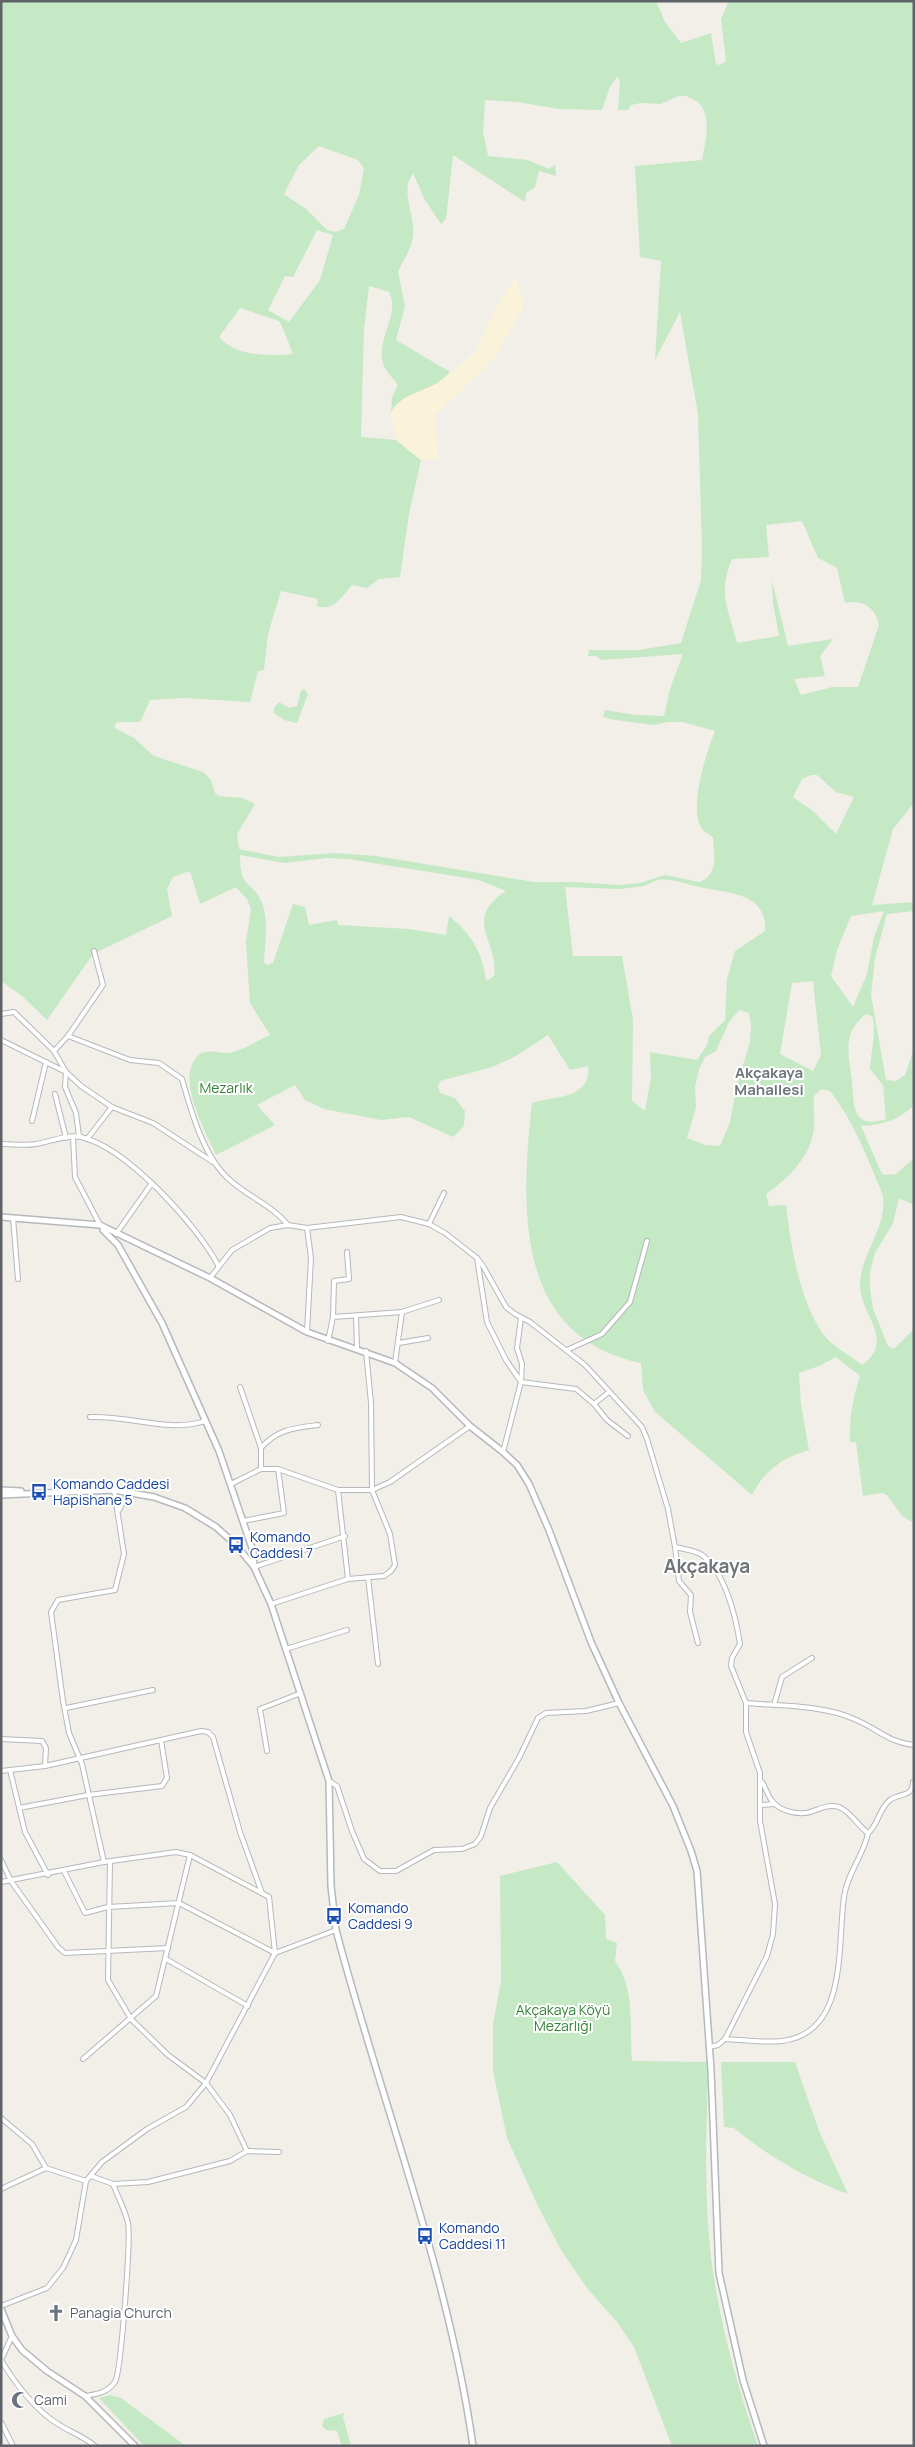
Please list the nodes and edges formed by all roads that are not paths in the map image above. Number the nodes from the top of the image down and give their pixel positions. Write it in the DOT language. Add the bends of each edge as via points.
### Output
graph roads {
  1 [pos="94,951"];
  2 [pos="1,1014"];
  3 [pos="68,1036"];
  4 [pos="1,1040"];
  5 [pos="54,1051"];
  6 [pos="46,1062"];
  7 [pos="66,1072"];
  8 [pos="55,1094"];
  9 [pos="112,1107"];
  10 [pos="32,1121"];
  11 [pos="79,1136"];
  12 [pos="73,1137"];
  13 [pos="66,1138"];
  14 [pos="87,1139"];
  15 [pos="1,1144"];
  16 [pos="213,1162"];
  17 [pos="152,1183"];
  18 [pos="444,1193"];
  19 [pos="1,1217"];
  20 [pos="14,1218"];
  21 [pos="429,1224"];
  22 [pos="100,1225"];
  23 [pos="288,1225"];
  24 [pos="307,1228"];
  25 [pos="116,1234"];
  26 [pos="647,1241"];
  27 [pos="347,1252"];
  28 [pos="476,1258"];
  29 [pos="218,1266"];
  30 [pos="210,1278"];
  31 [pos="18,1279"];
  32 [pos="439,1300"];
  33 [pos="402,1312"];
  34 [pos="356,1316"];
  35 [pos="333,1317"];
  36 [pos="521,1318"];
  37 [pos="307,1332"];
  38 [pos="428,1338"];
  39 [pos="328,1341"];
  40 [pos="399,1343"];
  41 [pos="357,1348"];
  42 [pos="567,1350"];
  43 [pos="366,1351"];
  44 [pos="395,1363"];
  45 [pos="521,1382"];
  46 [pos="240,1387"];
  47 [pos="609,1392"];
  48 [pos="594,1404"];
  49 [pos="90,1416"];
  50 [pos="205,1421"];
  51 [pos="318,1425"];
  52 [pos="470,1426"];
  53 [pos="628,1436"];
  54 [pos="261,1448"];
  55 [pos="503,1452"];
  56 [pos="261,1469"];
  57 [pos="278,1469"];
  58 [pos="231,1484"];
  59 [pos="1,1490"];
  60 [pos="114,1490"];
  61 [pos="338,1490"];
  62 [pos="372,1490"];
  63 [pos="39,1492"];
  64 [pos="128,1493"];
  65 [pos="1,1495"];
  66 [pos="118,1512"];
  67 [pos="243,1521"];
  68 [pos="345,1536"];
  69 [pos="675,1547"];
  70 [pos="254,1567"];
  71 [pos="368,1577"];
  72 [pos="348,1579"];
  73 [pos="271,1604"];
  74 [pos="347,1630"];
  75 [pos="698,1643"];
  76 [pos="286,1649"];
  77 [pos="812,1658"];
  78 [pos="378,1664"];
  79 [pos="154,1690"];
  80 [pos="301,1693"];
  81 [pos="619,1702"];
  82 [pos="746,1703"];
  83 [pos="774,1705"];
  84 [pos="66,1708"];
  85 [pos="1,1740"];
  86 [pos="161,1740"];
  87 [pos="914,1745"];
  88 [pos="267,1751"];
  89 [pos="80,1759"];
  90 [pos="45,1766"];
  91 [pos="10,1770"];
  92 [pos="1,1771"];
  93 [pos="761,1780"];
  94 [pos="329,1781"];
  95 [pos="913,1782"];
  96 [pos="88,1795"];
  97 [pos="774,1804"];
  98 [pos="761,1805"];
  99 [pos="19,1808"];
  100 [pos="868,1833"];
  101 [pos="190,1856"];
  102 [pos="1,1860"];
  103 [pos="104,1862"];
  104 [pos="110,1862"];
  105 [pos="64,1871"];
  106 [pos="48,1875"];
  107 [pos="11,1881"];
  108 [pos="1,1882"];
  109 [pos="262,1893"];
  110 [pos="179,1903"];
  111 [pos="108,1907"];
  112 [pos="336,1930"];
  113 [pos="168,1948"];
  114 [pos="108,1950"];
  115 [pos="275,1953"];
  116 [pos="166,1959"];
  117 [pos="248,2006"];
  118 [pos="131,2019"];
  119 [pos="725,2039"];
  120 [pos="709,2047"];
  121 [pos="83,2059"];
  122 [pos="206,2083"];
  123 [pos="1,2118"];
  124 [pos="247,2151"];
  125 [pos="279,2152"];
  126 [pos="46,2168"];
  127 [pos="91,2176"];
  128 [pos="86,2181"];
  129 [pos="113,2184"];
  130 [pos="1,2189"];
  131 [pos="1,2308"];
  132 [pos="12,2336"];
  133 [pos="1,2359"];
  134 [pos="85,2396"];
  135 [pos="1,2422"];
  136 [pos="13,2446"];
  137 [pos="95,2446"];
  138 [pos="136,2446"];
  139 [pos="473,2446"];
  140 [pos="764,2446"];
  1 -- 3 [label="street" via="103,985"];
  2 -- 5 [label="street" via="14,1012"];
  3 -- 5 [label="street"];
  3 -- 16 [label="street" via="130,1060 159,1063 182,1079 189,1106"];
  4 -- 6 [label="street"];
  5 -- 7 [label="street"];
  6 -- 7 [label="street"];
  6 -- 10 [label="street"];
  7 -- 9 [label="street"];
  7 -- 11 [label="street" via="65,1087 76,1113"];
  8 -- 13 [label="street"];
  9 -- 14 [label="street"];
  9 -- 16 [label="street" via="153,1123"];
  11 -- 12 [label="street"];
  11 -- 14 [label="street"];
  12 -- 13 [label="street"];
  12 -- 22 [label="street" via="75,1177"];
  13 -- 15 [label="street" via="34,1144"];
  14 -- 17 [label="street" via="115,1154"];
  16 -- 23 [label="street" via="230,1181 280,1215"];
  17 -- 25 [label="street"];
  17 -- 29 [label="street" via="179,1210 210,1249"];
  18 -- 21 [label="street"];
  19 -- 20 [label="street"];
  20 -- 22 [label="street"];
  20 -- 31 [label="street"];
  21 -- 24 [label="street" via="401,1217"];
  21 -- 28 [label="street"];
  22 -- 25 [label="street"];
  22 -- 50 [label="street" via="118,1245 162,1323"];
  23 -- 24 [label="street"];
  23 -- 29 [label="street" via="257,1234 232,1250"];
  24 -- 37 [label="street" via="311,1258"];
  25 -- 30 [label="street"];
  26 -- 42 [label="street" via="630,1302 602,1334"];
  27 -- 35 [label="street" via="349,1278 334,1281"];
  28 -- 36 [label="street" via="506,1307"];
  28 -- 45 [label="street" via="487,1322"];
  29 -- 30 [label="street"];
  30 -- 37 [label="street"];
  32 -- 33 [label="street"];
  33 -- 34 [label="street"];
  33 -- 40 [label="street"];
  34 -- 35 [label="street"];
  34 -- 41 [label="street"];
  35 -- 39 [label="street"];
  36 -- 42 [label="street"];
  36 -- 45 [label="street" via="517,1348 522,1364"];
  37 -- 39 [label="street"];
  38 -- 40 [label="street"];
  39 -- 41 [label="street"];
  40 -- 44 [label="street"];
  41 -- 43 [label="street"];
  42 -- 47 [label="street"];
  43 -- 44 [label="street"];
  43 -- 62 [label="street" via="371,1403"];
  44 -- 52 [label="street" via="432,1388"];
  45 -- 48 [label="street" via="576,1389"];
  45 -- 55 [label="street"];
  46 -- 54 [label="street"];
  47 -- 48 [label="street"];
  47 -- 69 [label="street" via="646,1435 668,1509"];
  48 -- 53 [label="street" via="606,1420"];
  49 -- 50 [label="street" via="178,1426"];
  50 -- 58 [label="street"];
  51 -- 54 [label="street" via="281,1431"];
  52 -- 55 [label="street"];
  52 -- 62 [label="street" via="390,1482"];
  54 -- 56 [label="street"];
  55 -- 81 [label="street" via="517,1465 529,1484 591,1642"];
  56 -- 57 [label="street"];
  56 -- 58 [label="street"];
  57 -- 61 [label="street"];
  57 -- 67 [label="street" via="284,1513"];
  58 -- 67 [label="street"];
  59 -- 63 [label="street"];
  60 -- 63 [label="street"];
  60 -- 64 [label="street"];
  60 -- 66 [label="street"];
  61 -- 62 [label="street"];
  61 -- 68 [label="street"];
  62 -- 71 [label="street" via="390,1534 395,1565 384,1576"];
  63 -- 65 [label="street"];
  64 -- 66 [label="street"];
  64 -- 70 [label="street" via="154,1497 185,1508 216,1526"];
  66 -- 84 [label="street" via="124,1554 115,1590 58,1600 52,1606"];
  67 -- 70 [label="street" via="253,1551"];
  68 -- 70 [label="street"];
  68 -- 72 [label="street"];
  69 -- 75 [label="street" via="679,1581 691,1595 690,1612"];
  69 -- 82 [label="street" via="701,1554 720,1576 737,1623 740,1644 731,1666"];
  70 -- 73 [label="street"];
  71 -- 72 [label="street"];
  71 -- 78 [label="street"];
  72 -- 73 [label="street"];
  73 -- 76 [label="street"];
  74 -- 76 [label="street"];
  76 -- 80 [label="street"];
  77 -- 83 [label="street" via="782,1676"];
  79 -- 84 [label="street"];
  80 -- 88 [label="street" via="260,1709"];
  80 -- 94 [label="street"];
  81 -- 94 [label="street" via="586,1711 546,1713 538,1718 490,1808 475,1844 462,1849 434,1850 396,1871 380,1871 364,1859 337,1786"];
  81 -- 120 [label="street" via="673,1806 695,1864"];
  82 -- 83 [label="street"];
  82 -- 93 [label="street" via="746,1732"];
  83 -- 87 [label="street" via="838,1713 855,1719 883,1737"];
  84 -- 89 [label="street" via="71,1738"];
  85 -- 90 [label="street" via="42,1742 46,1748"];
  86 -- 89 [label="street"];
  86 -- 96 [label="street" via="168,1778 165,1784"];
  86 -- 109 [label="street" via="201,1731 213,1737 240,1832"];
  89 -- 90 [label="street"];
  89 -- 96 [label="street"];
  90 -- 91 [label="street"];
  91 -- 92 [label="street"];
  91 -- 99 [label="street"];
  93 -- 97 [label="street"];
  93 -- 98 [label="street"];
  94 -- 112 [label="street" via="330,1886"];
  95 -- 100 [label="street" via="908,1793 884,1806"];
  96 -- 99 [label="street"];
  96 -- 103 [label="street"];
  97 -- 98 [label="street"];
  97 -- 100 [label="street" via="799,1814 838,1807"];
  98 -- 119 [label="street" via="761,1829 775,1894 773,1934 763,1967"];
  99 -- 106 [label="street" via="25,1832"];
  100 -- 119 [label="street" via="846,1887 838,1969 821,2019 808,2031 783,2041"];
  101 -- 104 [label="street" via="176,1852"];
  101 -- 109 [label="street"];
  101 -- 110 [label="street"];
  102 -- 107 [label="street"];
  103 -- 104 [label="street"];
  103 -- 105 [label="street"];
  104 -- 111 [label="street"];
  105 -- 106 [label="street"];
  105 -- 111 [label="street" via="85,1914"];
  106 -- 107 [label="street"];
  107 -- 108 [label="street"];
  107 -- 114 [label="street" via="61,1951 69,1954"];
  109 -- 115 [label="street" via="269,1896"];
  110 -- 111 [label="street"];
  110 -- 113 [label="street"];
  110 -- 115 [label="street"];
  111 -- 114 [label="street"];
  112 -- 115 [label="street"];
  112 -- 139 [label="street" via="454,2344"];
  113 -- 114 [label="street"];
  113 -- 116 [label="street"];
  114 -- 118 [label="street" via="108,1980"];
  115 -- 117 [label="street"];
  116 -- 117 [label="street"];
  116 -- 118 [label="street" via="156,1996"];
  117 -- 122 [label="street"];
  118 -- 121 [label="street"];
  118 -- 122 [label="street" via="168,2055"];
  119 -- 120 [label="street"];
  120 -- 140 [label="street" via="718,2273 743,2380"];
  122 -- 124 [label="street" via="230,2115"];
  122 -- 127 [label="street" via="186,2107 147,2129 102,2162"];
  123 -- 126 [label="street" via="32,2144"];
  124 -- 125 [label="street"];
  124 -- 129 [label="street" via="230,2161 148,2182"];
  126 -- 128 [label="street"];
  126 -- 130 [label="street"];
  127 -- 128 [label="street"];
  127 -- 129 [label="street"];
  128 -- 131 [label="street" via="76,2240 63,2268 47,2288"];
  129 -- 134 [label="street" via="128,2224 129,2244 120,2359 116,2381 105,2392"];
  131 -- 132 [label="street"];
  132 -- 133 [label="street"];
  132 -- 134 [label="street" via="22,2350 47,2371"];
  133 -- 137 [label="street" via="14,2382 57,2424 85,2437"];
  134 -- 138 [label="street"];
  135 -- 136 [label="street"];
}
